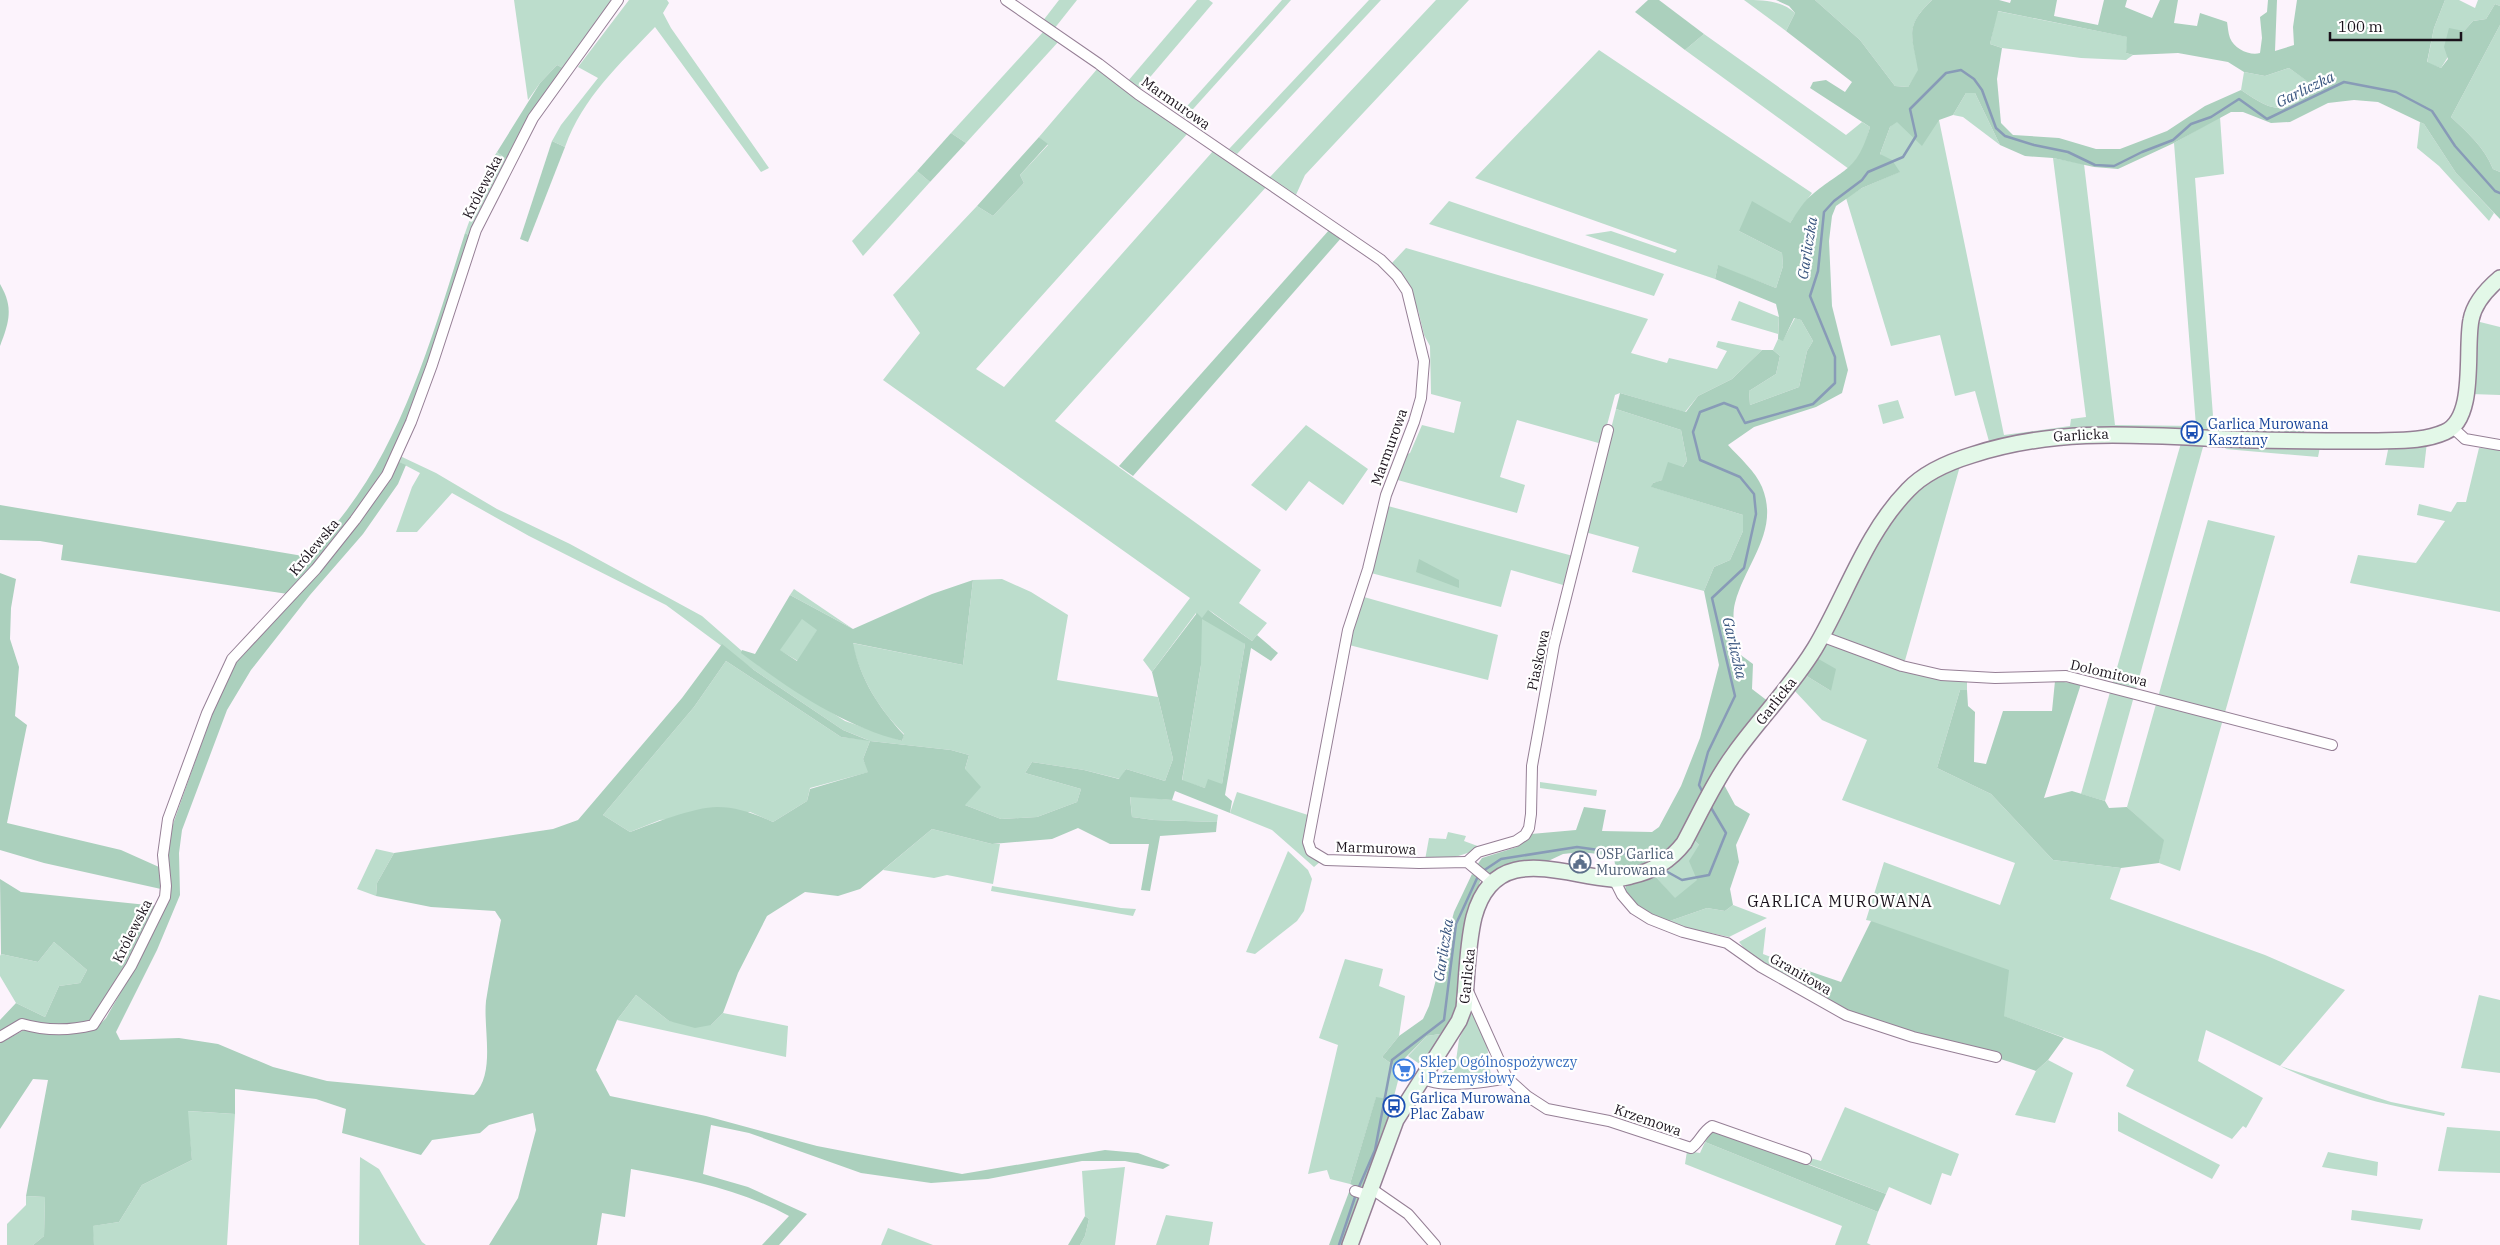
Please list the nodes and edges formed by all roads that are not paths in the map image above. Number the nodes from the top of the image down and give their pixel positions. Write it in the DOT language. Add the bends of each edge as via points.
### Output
graph roads {
  1 [pos="618,0"];
  2 [pos="1006,0"];
  3 [pos="2500,278"];
  4 [pos="2453,428"];
  5 [pos="1608,430"];
  6 [pos="2500,445"];
  7 [pos="1821,636"];
  8 [pos="2332,745"];
  9 [pos="1470,864"];
  10 [pos="1488,879"];
  11 [pos="1614,879"];
  12 [pos="1466,985"];
  13 [pos="0,1037"];
  14 [pos="1996,1058"];
  15 [pos="1423,1078"];
  16 [pos="1507,1078"];
  17 [pos="1806,1158"];
  18 [pos="1364,1192"];
  19 [pos="1350,1245"];
  20 [pos="1435,1245"];
  1 -- 13 [label="street, Królewska" via="537,111 480,222 432,365 387,475 316,569 232,659 207,713 168,819 163,855 165,897 131,966 93,1025 74,1029 40,1029 22,1024"];
  2 -- 9 [label="street, Marmurowa" via="1381,260 1407,291 1424,361 1421,398 1386,495 1368,569 1348,630 1308,842 1311,851 1326,860"];
  3 -- 4 [label="street" via="2476,306 2471,319 2465,406"];
  4 -- 6 [label="street" via="2466,439"];
  4 -- 7 [label="street, Garlicka" via="2429,438 2299,442 2124,433 2074,434 2040,438 1962,458 1920,479 1895,505"];
  5 -- 9 [label="street, Piaskowa" via="1554,645 1532,766 1528,828 1516,841 1478,852"];
  7 -- 8 [label="street, Dolomitowa" via="1902,666 1941,675 1995,678 2066,676"];
  7 -- 11 [label="street, Garlicka" via="1800,670 1733,754 1684,843 1659,866"];
  9 -- 10 [label="street"];
  10 -- 11 [label="street" via="1530,866"];
  10 -- 12 [label="street, Garlicka" via="1475,916"];
  11 -- 14 [label="street, Granitowa" via="1634,909 1650,919 1727,943 1846,1015"];
  12 -- 15 [label="street, Garlicka" via="1459,1021"];
  12 -- 16 [label="street, Krzemowa"];
  15 -- 16 [label="street" via="1433,1083 1490,1082"];
  15 -- 18 [label="street, Garlicka" via="1396,1120"];
  16 -- 17 [label="street, Krzemowa" via="1546,1109 1609,1121 1683,1147 1691,1148 1697,1144 1705,1130 1712,1126"];
  18 -- 19 [label="street, Garlicka"];
  18 -- 20 [label="street" via="1408,1214"];
}
